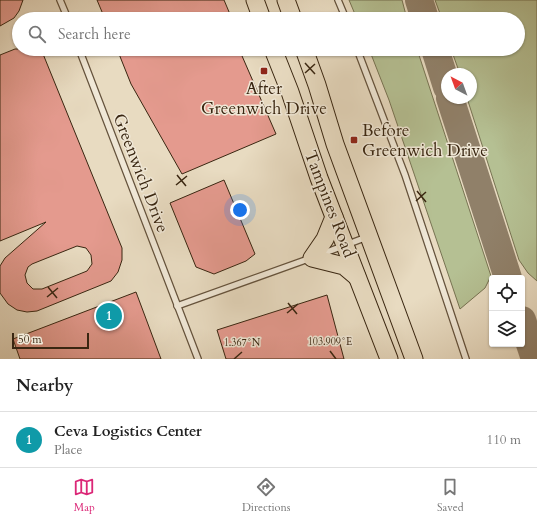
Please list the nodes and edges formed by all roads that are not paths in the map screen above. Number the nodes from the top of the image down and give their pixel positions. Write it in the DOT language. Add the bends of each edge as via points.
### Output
graph roads {
  1 [pos="60,0"];
  2 [pos="255,0"];
  3 [pos="286,0"];
  4 [pos="338,0"];
  5 [pos="65,12"];
  6 [pos="259,12"];
  7 [pos="290,12"];
  8 [pos="343,12"];
  9 [pos="82,56"];
  10 [pos="276,56"];
  11 [pos="307,56"];
  12 [pos="360,56"];
  13 [pos="334,217"];
  14 [pos="370,236"];
  15 [pos="346,246"];
  16 [pos="312,258"];
  17 [pos="357,277"];
  18 [pos="177,306"];
  19 [pos="198,359"];
  20 [pos="389,359"];
  21 [pos="414,359"];
  22 [pos="466,359"];
  1 -- 5 [label="lane"];
  2 -- 6 [label="main road"];
  3 -- 7 [label="main road"];
  4 -- 8 [label="lane"];
  9 -- 18 [label="lane, Greenwich Drive"];
  10 -- 13 [label="main road, Tampines Road"];
  11 -- 14 [label="main road, Tampines Road" via="335,144"];
  12 -- 22 [label="lane" via="405,175"];
  13 -- 15 [label="main road, Tampines Road"];
  13 -- 16 [label="main road" via="325,239"];
  14 -- 15 [label="lane"];
  14 -- 21 [label="main road, Tampines Road"];
  15 -- 16 [label="lane"];
  15 -- 17 [label="main road, Tampines Road"];
  16 -- 17 [label="main road" via="344,266"];
  16 -- 18 [label="lane"];
  17 -- 20 [label="main road, Tampines Road"];
  18 -- 19 [label="lane, Greenwich Drive"];
}
